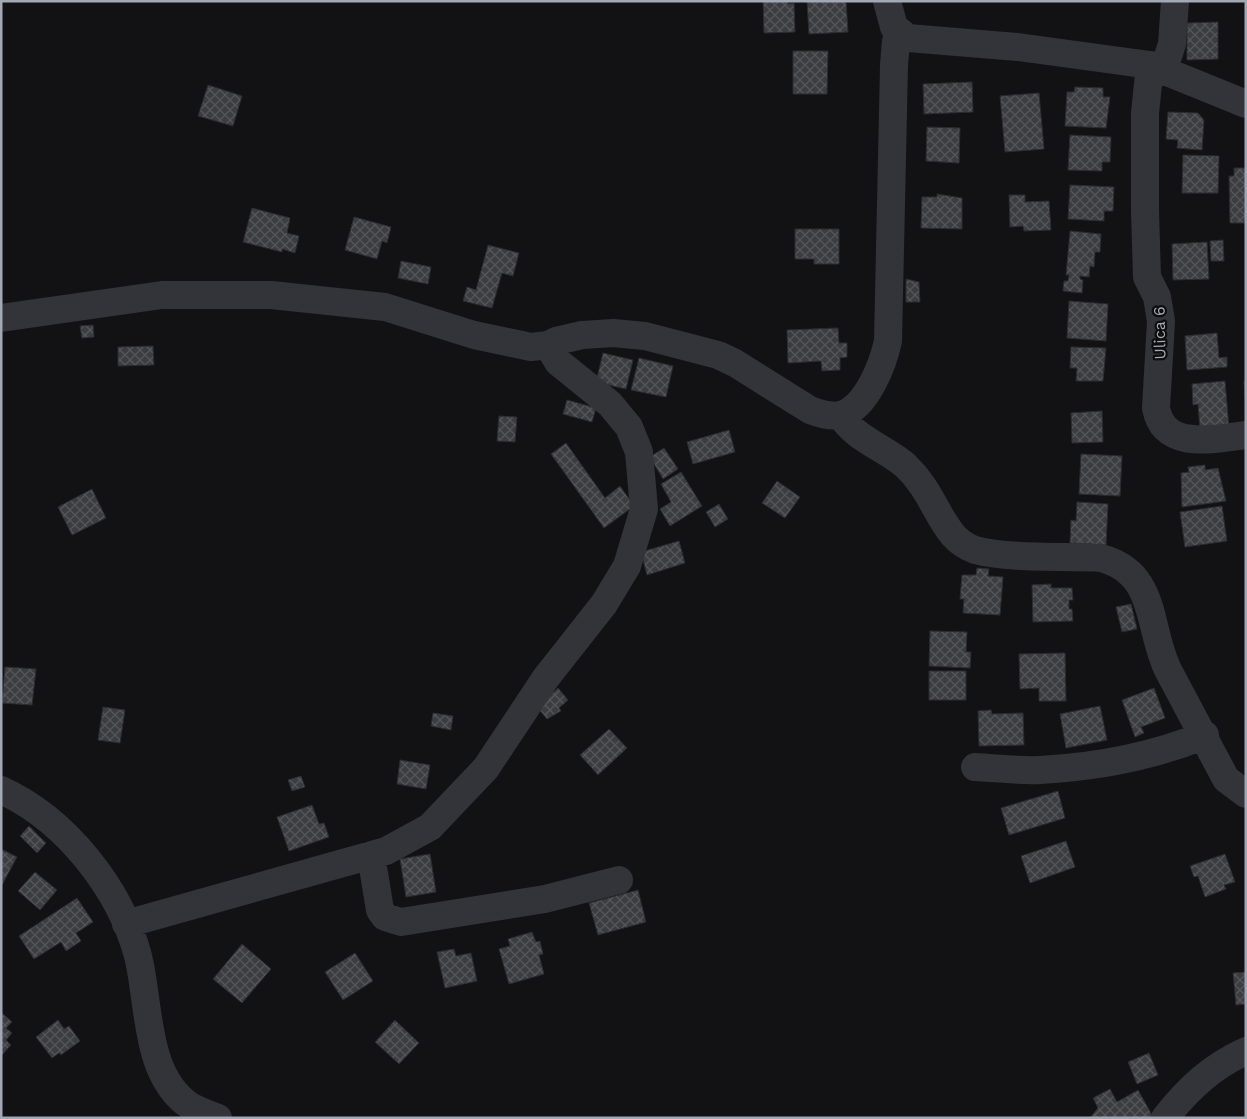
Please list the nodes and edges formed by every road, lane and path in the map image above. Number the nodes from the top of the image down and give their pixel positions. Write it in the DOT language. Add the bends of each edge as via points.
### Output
graph roads {
  1 [pos="887,1"];
  2 [pos="1175,1"];
  3 [pos="900,34"];
  4 [pos="1157,67"];
  5 [pos="1246,104"];
  6 [pos="1,318"];
  7 [pos="548,345"];
  8 [pos="841,415"];
  9 [pos="1246,435"];
  10 [pos="1204,735"];
  11 [pos="974,767"];
  12 [pos="1,790"];
  13 [pos="1246,794"];
  14 [pos="371,855"];
  15 [pos="619,880"];
  16 [pos="126,924"];
  17 [pos="1246,1051"];
  18 [pos="218,1118"];
  19 [pos="1165,1118"];
  1 -- 3 [label="street" via="890,18"];
  2 -- 4 [label="street, Ulica 6" via="1172,44"];
  3 -- 4 [label="street" via="917,40 1018,47"];
  3 -- 8 [label="street" via="896,41 894,65 888,341 872,385 851,409"];
  4 -- 5 [label="street"];
  4 -- 9 [label="street, Ulica 6" via="1145,113 1145,211 1147,277 1157,297 1160,321 1158,418 1166,430 1184,438 1206,440"];
  6 -- 7 [label="street" via="162,295 271,295 385,307 516,345"];
  7 -- 8 [label="street" via="582,335 613,333 669,341 735,363 810,410"];
  7 -- 14 [label="street" via="558,362 620,413 635,440 641,466 644,509 627,566 604,604 545,679 486,768 430,827 386,851"];
  8 -- 10 [label="street" via="920,480 949,529 969,548 1014,554 1101,558 1132,573 1146,594 1160,654"];
  10 -- 11 [label="street" via="1172,749 1098,763 1039,770"];
  10 -- 13 [label="street" via="1226,779"];
  12 -- 16 [label="street" via="45,817 81,851 92,864"];
  14 -- 15 [label="street" via="380,910 385,917 401,922 545,899"];
  14 -- 16 [label="street"];
  16 -- 18 [label="street" via="137,954 161,1072 181,1099"];
  17 -- 19 [label="street" via="1209,1071"];
}
